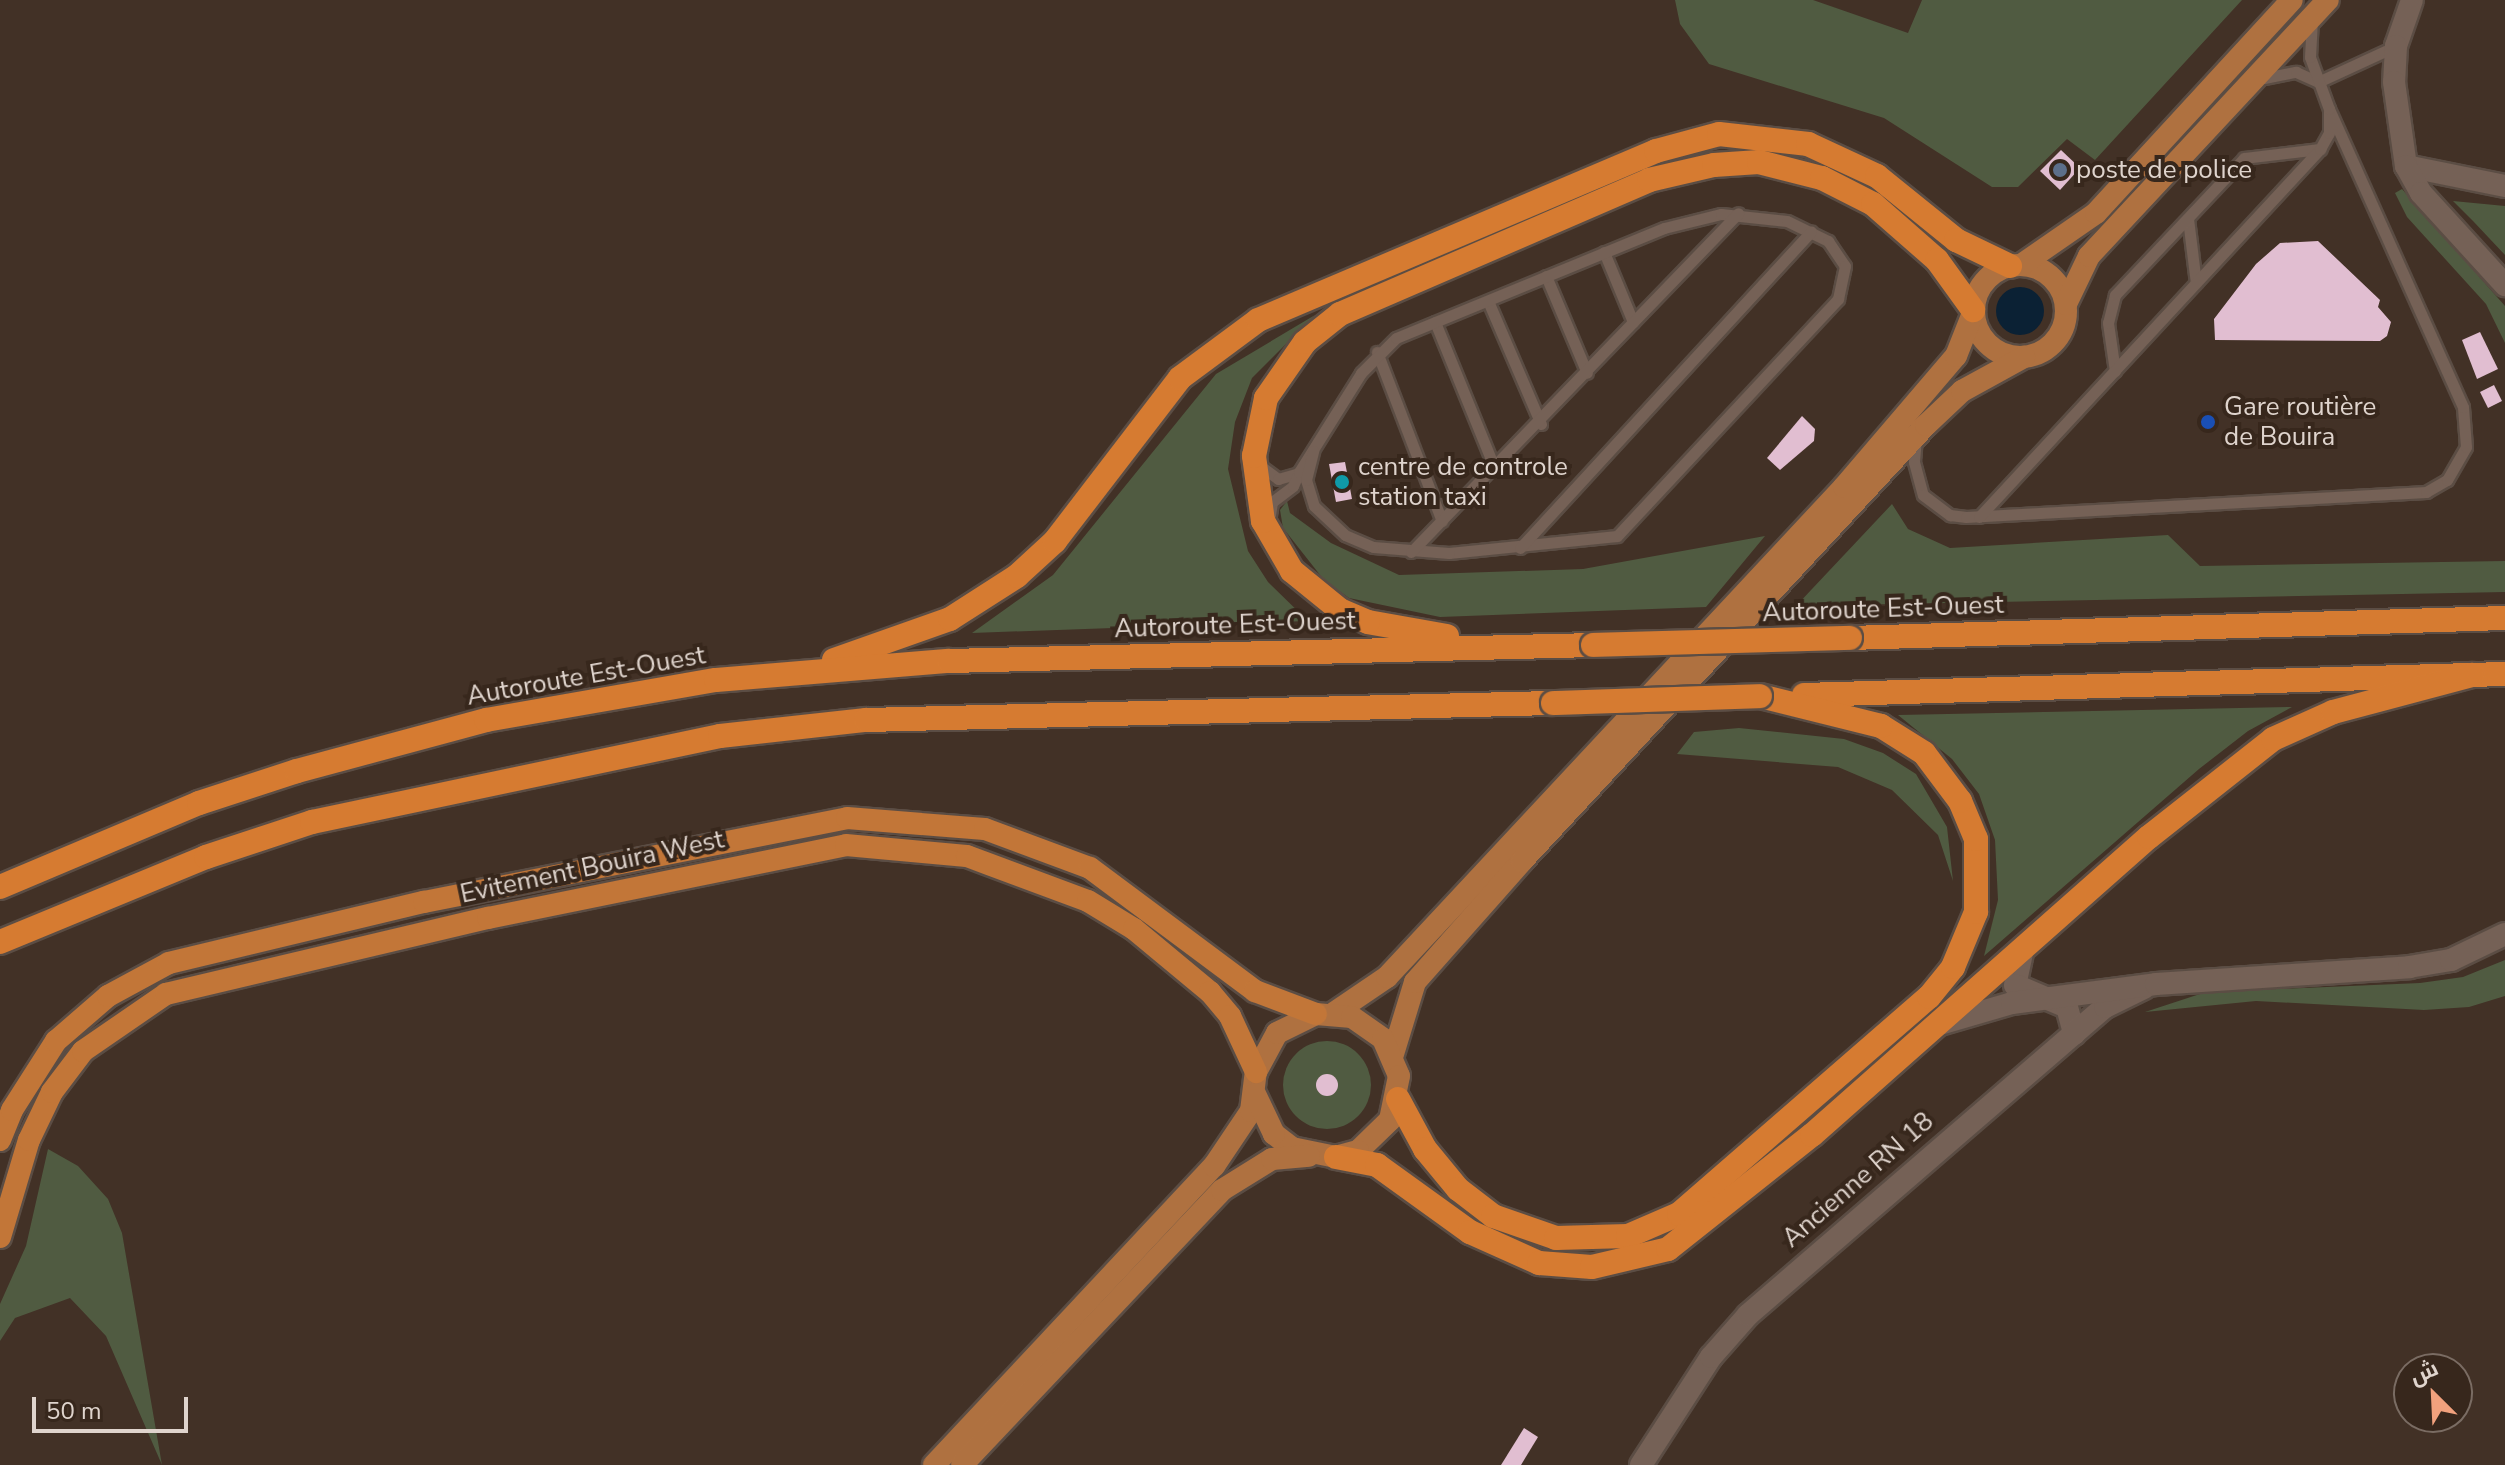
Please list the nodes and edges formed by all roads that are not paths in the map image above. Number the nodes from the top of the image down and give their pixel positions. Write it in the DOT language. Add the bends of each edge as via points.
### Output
graph roads {
  1 [pos="2292,0"];
  2 [pos="2412,0"];
  3 [pos="2320,8"];
  4 [pos="2396,46"];
  5 [pos="2318,82"];
  6 [pos="2246,88"];
  7 [pos="2329,109"];
  8 [pos="2320,149"];
  9 [pos="2406,166"];
  10 [pos="2505,186"];
  11 [pos="1738,213"];
  12 [pos="2188,219"];
  13 [pos="1811,232"];
  14 [pos="1604,252"];
  15 [pos="2016,265"];
  16 [pos="1546,276"];
  17 [pos="2196,283"];
  18 [pos="2505,285"];
  19 [pos="1488,301"];
  20 [pos="2066,304"];
  21 [pos="1973,311"];
  22 [pos="1435,322"];
  23 [pos="1633,322"];
  24 [pos="1377,352"];
  25 [pos="2024,357"];
  26 [pos="2115,371"];
  27 [pos="1587,373"];
  28 [pos="1541,424"];
  29 [pos="1917,435"];
  30 [pos="1313,451"];
  31 [pos="1254,456"];
  32 [pos="1495,469"];
  33 [pos="1299,472"];
  34 [pos="1979,517"];
  35 [pos="1442,521"];
  36 [pos="1269,536"];
  37 [pos="1520,548"];
  38 [pos="1411,552"];
  39 [pos="2505,618"];
  40 [pos="1516,645"];
  41 [pos="789,674"];
  42 [pos="2505,674"];
  43 [pos="2472,675"];
  44 [pos="1760,696"];
  45 [pos="0,887"];
  46 [pos="2505,934"];
  47 [pos="0,942"];
  48 [pos="2022,953"];
  49 [pos="2156,984"];
  50 [pos="2051,1000"];
  51 [pos="1325,1014"];
  52 [pos="1940,1024"];
  53 [pos="2074,1034"];
  54 [pos="1393,1054"];
  55 [pos="1256,1083"];
  56 [pos="1398,1099"];
  57 [pos="0,1140"];
  58 [pos="1325,1156"];
  59 [pos="0,1237"];
  60 [pos="934,1465"];
  61 [pos="962,1465"];
  62 [pos="1641,1465"];
  1 -- 15 [label="main road" via="2096,213"];
  2 -- 4 [label="street"];
  3 -- 5 [label="lane" via="2310,57"];
  3 -- 6 [label="main road"];
  4 -- 5 [label="lane"];
  4 -- 9 [label="street" via="2395,125"];
  5 -- 6 [label="lane" via="2296,72 2275,73"];
  5 -- 7 [label="lane"];
  6 -- 20 [label="main road" via="2089,256"];
  7 -- 8 [label="lane" via="2329,133"];
  7 -- 34 [label="lane" via="2463,407 2466,447 2447,480 2426,492"];
  8 -- 12 [label="lane" via="2244,158"];
  8 -- 17 [label="lane"];
  9 -- 10 [label="street"];
  9 -- 18 [label="street" via="2421,193"];
  11 -- 13 [label="lane" via="1787,221"];
  11 -- 14 [label="lane" via="1684,221"];
  11 -- 23 [label="lane"];
  12 -- 17 [label="lane"];
  12 -- 26 [label="lane" via="2115,295 2108,323"];
  13 -- 37 [label="lane"];
  13 -- 37 [label="lane" via="1836,248 1845,286 1779,363 1617,536"];
  14 -- 16 [label="lane"];
  14 -- 23 [label="lane"];
  15 -- 20 [label="main road" via="2051,276"];
  15 -- 21 [label="main road" via="1984,281"];
  15 -- 41 [label="highway" via="1956,240 1877,176 1808,144 1719,134 1656,151 1258,320 1180,378 1055,541 1003,587 931,628"];
  16 -- 19 [label="lane"];
  16 -- 27 [label="lane"];
  17 -- 26 [label="lane"];
  19 -- 22 [label="lane"];
  19 -- 28 [label="lane"];
  20 -- 25 [label="main road" via="2064,325 2053,344"];
  21 -- 25 [label="main road" via="1979,333 1993,350"];
  21 -- 31 [label="highway" via="1937,260 1848,188 1759,162 1691,169 1649,180 1340,314 1305,342 1276,378 1259,417"];
  21 -- 51 [label="main road" via="1956,356 1844,487 1387,977"];
  22 -- 24 [label="lane"];
  22 -- 32 [label="lane"];
  23 -- 27 [label="lane"];
  24 -- 30 [label="lane"];
  24 -- 35 [label="lane"];
  25 -- 29 [label="main road" via="1962,391"];
  26 -- 34 [label="lane"];
  27 -- 28 [label="lane"];
  28 -- 32 [label="lane"];
  29 -- 34 [label="lane" via="1914,462 1923,495 1950,515"];
  29 -- 54 [label="main road" via="1429,964 1405,1000"];
  30 -- 33 [label="lane"];
  30 -- 38 [label="lane" via="1309,492 1331,525 1373,547"];
  31 -- 33 [label="lane" via="1278,479"];
  31 -- 36 [label="highway" via="1258,507"];
  32 -- 35 [label="lane"];
  33 -- 36 [label="lane" via="1272,502"];
  35 -- 38 [label="lane"];
  36 -- 40 [label="highway" via="1292,571 1340,610 1398,628"];
  37 -- 38 [label="lane"];
  39 -- 40 [label="highway, Autoroute Est-Ouest, bridge"];
  40 -- 41 [label="highway, Autoroute Est-Ouest" via="949,661"];
  41 -- 45 [label="highway, Autoroute Est-Ouest" via="646,690 398,743 199,803"];
  42 -- 43 [label="highway"];
  43 -- 44 [label="highway"];
  43 -- 48 [label="highway" via="2333,712 2273,739 2149,837"];
  44 -- 47 [label="highway, bridge" via="866,720 720,736 312,822 206,857"];
  44 -- 56 [label="highway" via="1881,726 1924,753 1960,801 1976,839 1976,912 1953,967 1929,997 1679,1214 1628,1236 1556,1238 1493,1216 1425,1149"];
  46 -- 49 [label="street, Ancienne RN 18" via="2451,960 2409,967"];
  48 -- 50 [label="street" via="2015,985"];
  48 -- 52 [label="highway"];
  49 -- 50 [label="street, Ancienne RN 18"];
  49 -- 53 [label="street, Ancienne RN 18" via="2105,1007"];
  50 -- 52 [label="street, Ancienne RN 18" via="2012,1003"];
  50 -- 53 [label="street" via="2067,1007"];
  51 -- 54 [label="main road" via="1369,1026"];
  51 -- 55 [label="main road" via="1277,1033"];
  51 -- 57 [label="highway, Evitement Bouira West" via="1255,991 1090,868 985,829 847,818 424,902 169,963 108,996 56,1041 12,1110"];
  52 -- 58 [label="highway" via="1697,1232 1635,1260 1592,1267 1539,1263 1470,1232 1377,1165"];
  53 -- 62 [label="street, Ancienne RN 18" via="1748,1315 1711,1357"];
  54 -- 56 [label="main road"];
  55 -- 58 [label="main road" via="1274,1134"];
  55 -- 59 [label="highway, Evitement Bouira West" via="1230,1016 1210,992 1134,929 1088,901 967,856 846,845 488,918 166,994 83,1051 52,1092 29,1140"];
  55 -- 60 [label="main road" via="1243,1128 1214,1166"];
  56 -- 58 [label="main road" via="1376,1138"];
  58 -- 61 [label="main road" via="1272,1159 1222,1190"];
}
